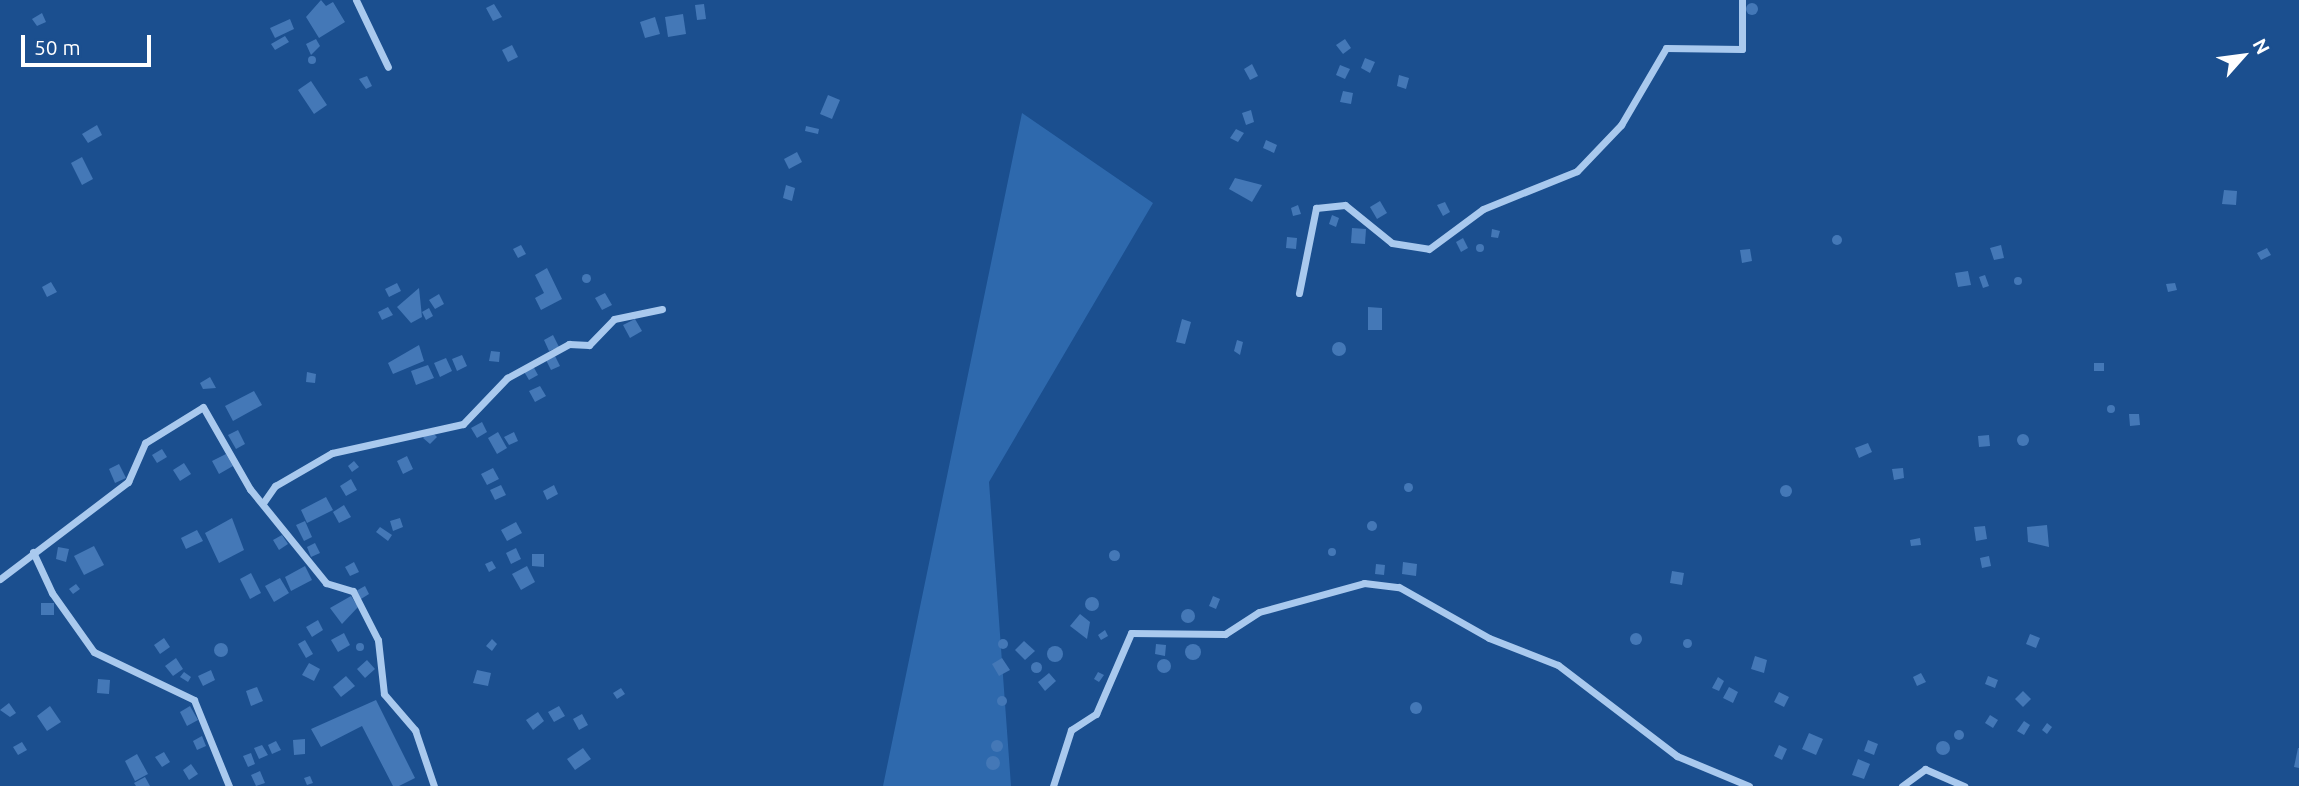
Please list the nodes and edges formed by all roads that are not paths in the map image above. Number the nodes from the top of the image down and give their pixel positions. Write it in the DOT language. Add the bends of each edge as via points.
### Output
graph roads {
  1 [pos="356,0"];
  2 [pos="1742,0"];
  3 [pos="388,67"];
  4 [pos="1299,293"];
  5 [pos="662,309"];
  6 [pos="263,503"];
  7 [pos="33,552"];
  8 [pos="0,579"];
  9 [pos="229,786"];
  10 [pos="434,786"];
  11 [pos="1053,786"];
  12 [pos="1749,786"];
  13 [pos="1902,786"];
  14 [pos="1964,786"];
  1 -- 3 [label="street"];
  2 -- 4 [label="street" via="1742,49 1666,48 1621,125 1577,171 1483,209 1429,248 1392,243 1345,205 1316,208"];
  5 -- 6 [label="street" via="614,318 589,345 569,344 507,378 463,424 332,453 275,486"];
  6 -- 7 [label="street" via="203,407 145,443 128,482"];
  6 -- 10 [label="street" via="326,583 353,591 377,640 384,694 415,730"];
  7 -- 8 [label="street"];
  7 -- 9 [label="street" via="52,593 94,652 194,700"];
  11 -- 12 [label="street" via="1071,730 1096,714 1131,634 1225,634 1259,612 1364,583 1399,587 1489,638 1558,665 1677,756"];
  13 -- 14 [label="street" via="1925,769"];
}
